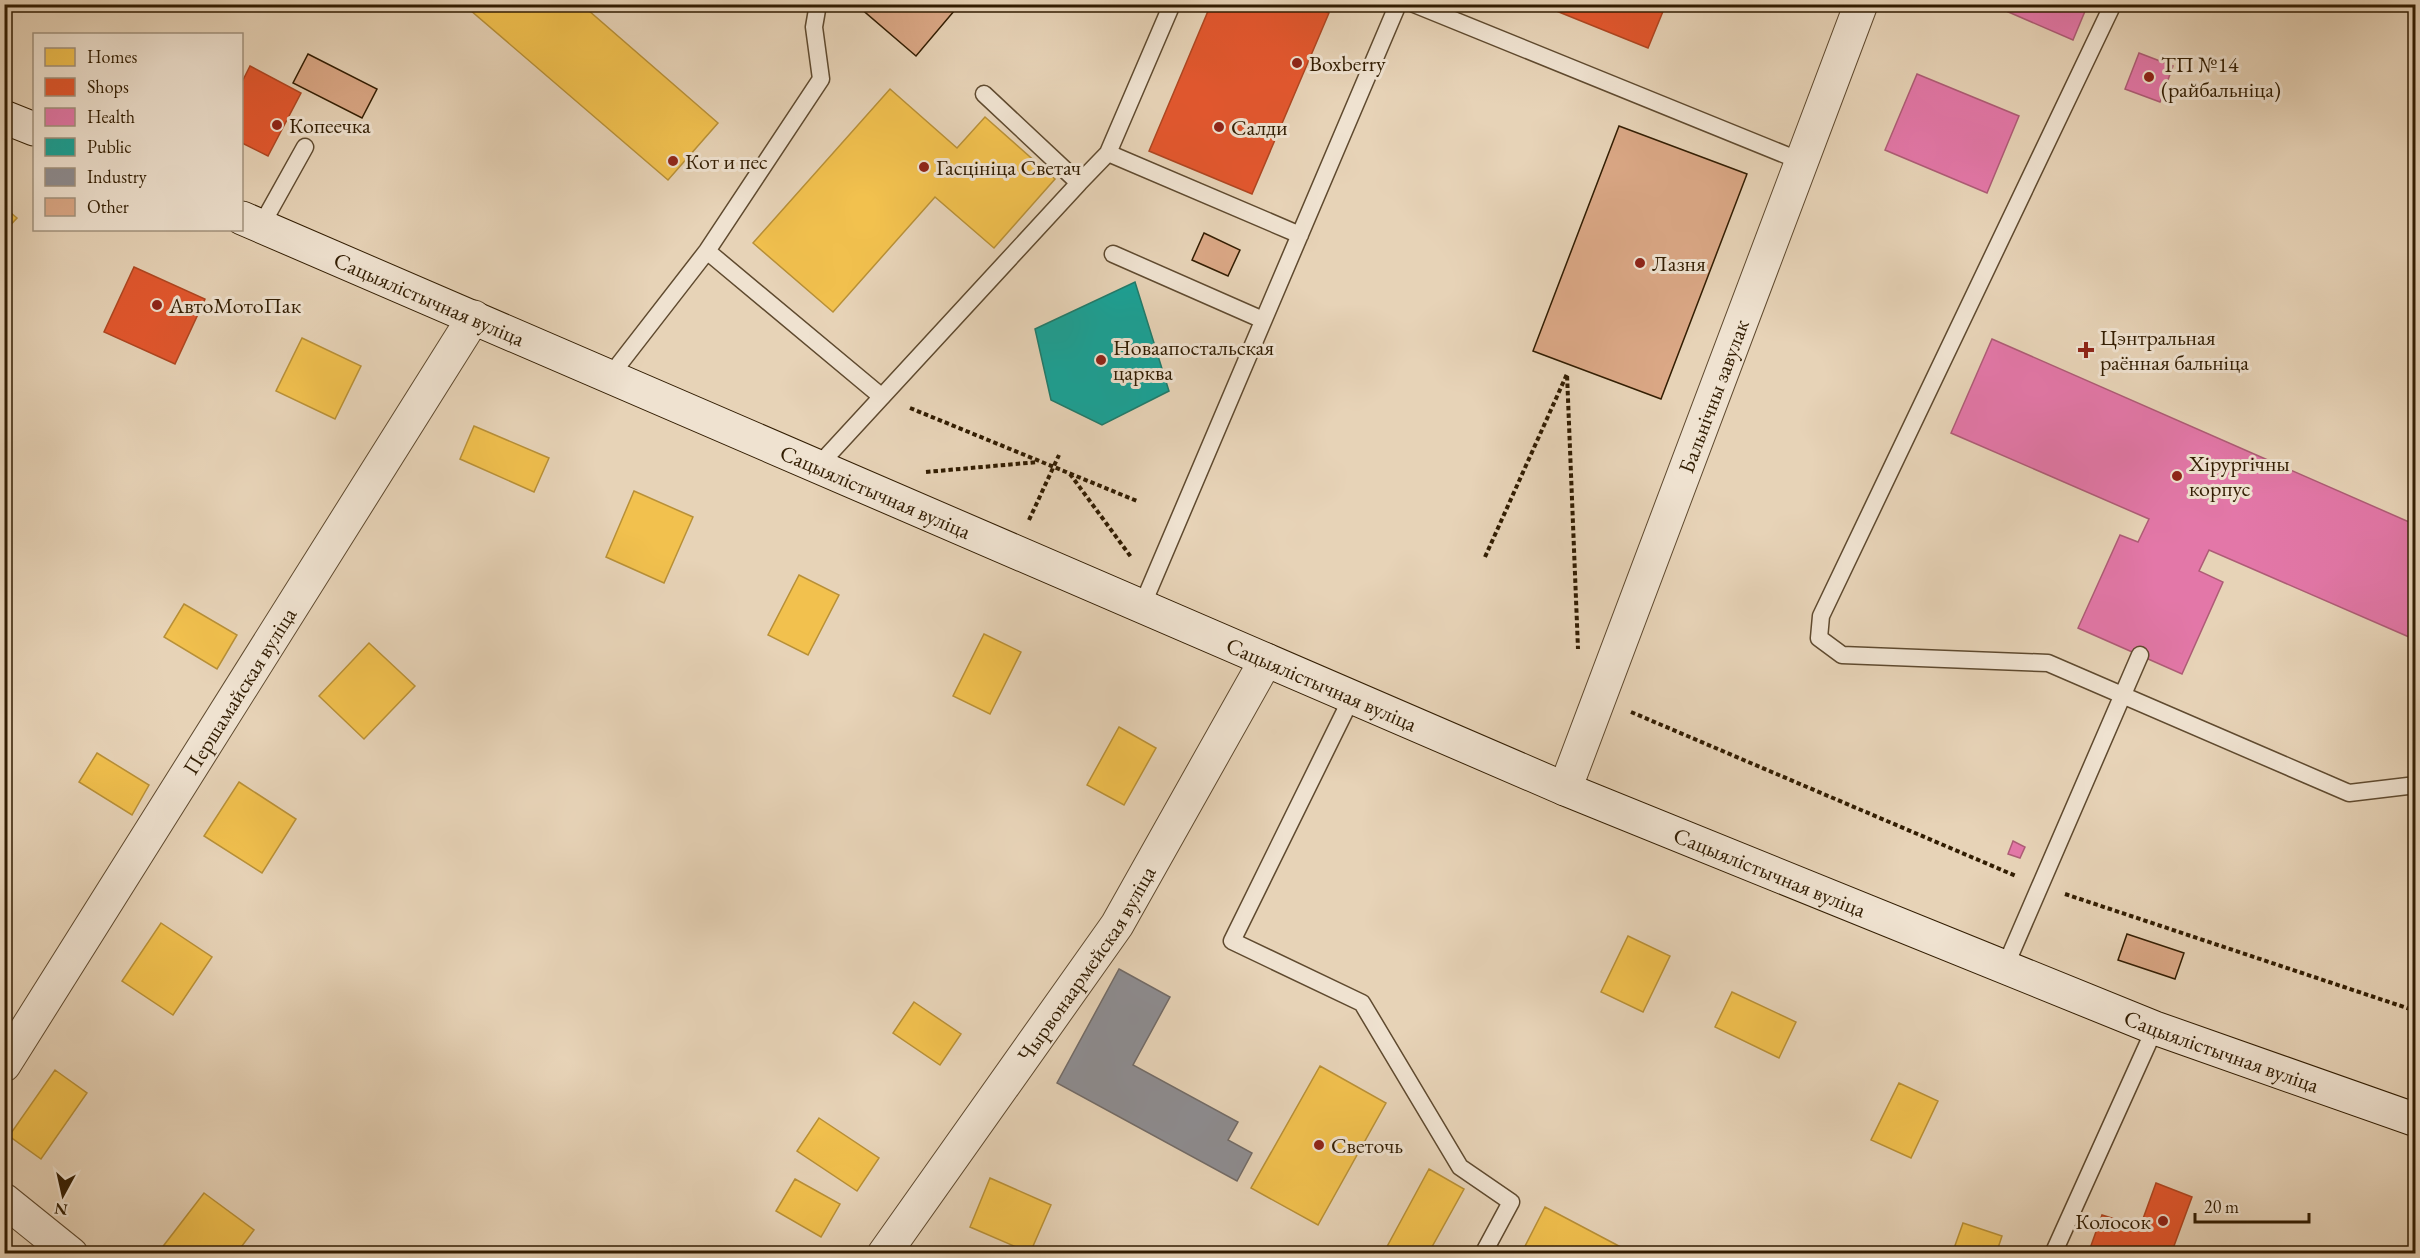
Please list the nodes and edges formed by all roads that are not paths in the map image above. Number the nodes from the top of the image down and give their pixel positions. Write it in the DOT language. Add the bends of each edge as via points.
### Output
graph roads {
  1 [pos="818,4"];
  2 [pos="1172,4"];
  3 [pos="1398,4"];
  4 [pos="1414,4"];
  5 [pos="1861,4"];
  6 [pos="2113,4"];
  7 [pos="984,94"];
  8 [pos="4,117"];
  9 [pos="33,129"];
  10 [pos="305,147"];
  11 [pos="1108,153"];
  12 [pos="1803,162"];
  13 [pos="1079,183"];
  14 [pos="251,222"];
  15 [pos="1300,235"];
  16 [pos="707,251"];
  17 [pos="1113,254"];
  18 [pos="474,317"];
  19 [pos="1263,320"];
  20 [pos="610,376"];
  21 [pos="882,397"];
  22 [pos="818,466"];
  23 [pos="1142,606"];
  24 [pos="2140,655"];
  25 [pos="1266,660"];
  26 [pos="2123,696"];
  27 [pos="1352,697"];
  28 [pos="2415,785"];
  29 [pos="1565,789"];
  30 [pos="2005,967"];
  31 [pos="2155,1028"];
  32 [pos="4,1065"];
  33 [pos="2415,1120"];
  34 [pos="4,1200"];
  35 [pos="71,1254"];
  36 [pos="884,1254"];
  37 [pos="1483,1254"];
  38 [pos="2053,1254"];
  1 -- 16 [label="lane" via="814,27 821,79"];
  2 -- 11 [label="lane"];
  3 -- 15 [label="lane"];
  4 -- 12 [label="lane"];
  5 -- 12 [label="street, Бальнічны завулак"];
  6 -- 26 [label="lane" via="1821,616 1819,638 1842,655 2048,663"];
  7 -- 13 [label="lane"];
  8 -- 9 [label="street"];
  10 -- 14 [label="lane"];
  11 -- 13 [label="lane"];
  11 -- 15 [label="lane"];
  12 -- 29 [label="street, Бальнічны завулак"];
  13 -- 21 [label="lane"];
  14 -- 18 [label="street, Сацыялістычная вуліца"];
  15 -- 19 [label="lane"];
  16 -- 20 [label="lane"];
  16 -- 21 [label="lane"];
  17 -- 19 [label="lane"];
  18 -- 20 [label="street, Сацыялістычная вуліца"];
  18 -- 32 [label="street, Першамайская вуліца"];
  19 -- 23 [label="lane"];
  20 -- 22 [label="street, Сацыялістычная вуліца"];
  21 -- 22 [label="lane"];
  22 -- 23 [label="street, Сацыялістычная вуліца"];
  23 -- 25 [label="street, Сацыялістычная вуліца"];
  24 -- 26 [label="lane"];
  25 -- 27 [label="street, Сацыялістычная вуліца"];
  25 -- 36 [label="street, Чырвонаармейская вуліца" via="1117,925"];
  26 -- 28 [label="lane" via="2349,793"];
  26 -- 30 [label="lane"];
  27 -- 29 [label="street, Сацыялістычная вуліца"];
  27 -- 37 [label="lane" via="1232,941 1362,1003 1460,1167 1511,1202"];
  29 -- 30 [label="street, Сацыялістычная вуліца"];
  30 -- 31 [label="street, Сацыялістычная вуліца"];
  31 -- 33 [label="street, Сацыялістычная вуліца"];
  31 -- 38 [label="lane"];
  34 -- 35 [label="street"];
}
